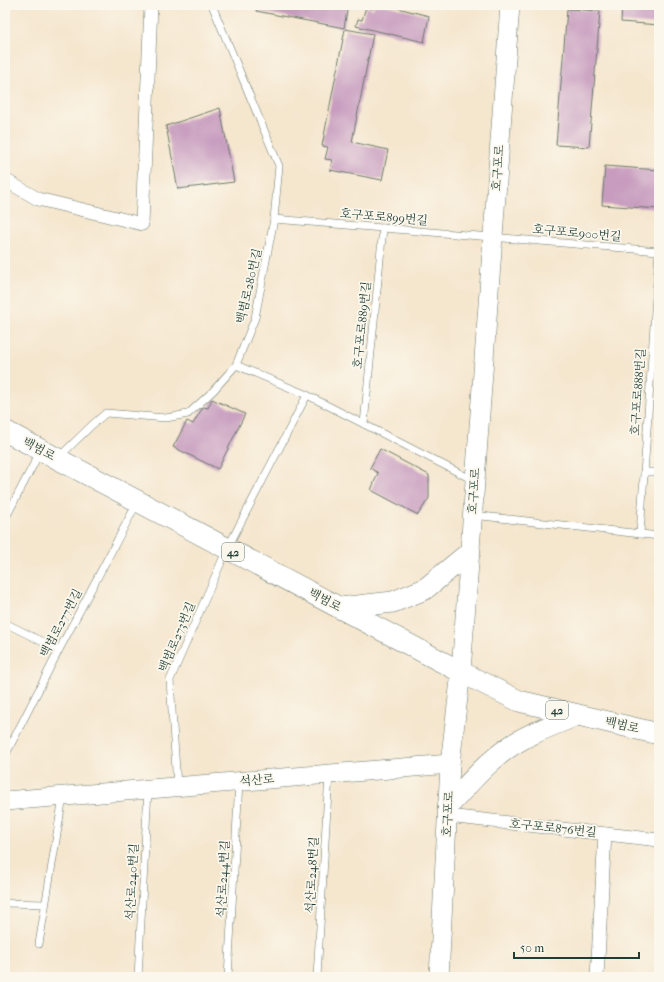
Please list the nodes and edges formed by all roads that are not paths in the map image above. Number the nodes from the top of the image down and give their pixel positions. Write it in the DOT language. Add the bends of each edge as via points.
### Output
graph roads {
  1 [pos="151,5"];
  2 [pos="212,5"];
  3 [pos="510,5"];
  4 [pos="5,180"];
  5 [pos="274,219"];
  6 [pos="383,228"];
  7 [pos="493,237"];
  8 [pos="659,251"];
  9 [pos="236,365"];
  10 [pos="307,395"];
  11 [pos="364,424"];
  12 [pos="5,431"];
  13 [pos="49,454"];
  14 [pos="644,472"];
  15 [pos="659,472"];
  16 [pos="475,481"];
  17 [pos="138,502"];
  18 [pos="473,516"];
  19 [pos="5,519"];
  20 [pos="640,534"];
  21 [pos="659,536"];
  22 [pos="227,548"];
  23 [pos="470,552"];
  24 [pos="340,608"];
  25 [pos="5,623"];
  26 [pos="59,650"];
  27 [pos="461,672"];
  28 [pos="578,715"];
  29 [pos="659,734"];
  30 [pos="5,756"];
  31 [pos="450,764"];
  32 [pos="329,774"];
  33 [pos="239,782"];
  34 [pos="177,787"];
  35 [pos="148,789"];
  36 [pos="63,796"];
  37 [pos="5,801"];
  38 [pos="448,811"];
  39 [pos="605,834"];
  40 [pos="659,840"];
  41 [pos="5,903"];
  42 [pos="45,904"];
  43 [pos="39,944"];
  44 [pos="138,977"];
  45 [pos="228,977"];
  46 [pos="317,977"];
  47 [pos="439,977"];
  48 [pos="597,977"];
  1 -- 4 [label="street" via="142,224 38,199"];
  2 -- 5 [label="lane, 백범로280번길" via="279,166"];
  3 -- 7 [label="main road, 호구포로"];
  5 -- 6 [label="lane, 호구포로899번길"];
  5 -- 9 [label="lane, 백범로280번길" via="255,318"];
  6 -- 7 [label="lane, 호구포로899번길"];
  6 -- 11 [label="lane, 호구포로889번길"];
  7 -- 8 [label="lane, 호구포로900번길"];
  7 -- 16 [label="main road, 호구포로"];
  8 -- 14 [label="lane, 호구포로888번길"];
  9 -- 10 [label="lane"];
  9 -- 13 [label="lane, 백범로280번길" via="188,414 166,418 106,414"];
  10 -- 11 [label="lane"];
  10 -- 22 [label="lane, 백범로273번길"];
  11 -- 16 [label="lane"];
  12 -- 13 [label="main road, 백범로 / 42"];
  13 -- 17 [label="main road, 백범로 / 42"];
  13 -- 19 [label="lane, 백범로280번길"];
  14 -- 15 [label="lane"];
  14 -- 20 [label="lane, 호구포로888번길"];
  16 -- 18 [label="main road, 호구포로"];
  17 -- 22 [label="main road, 백범로 / 42"];
  17 -- 26 [label="lane, 백범로277번길"];
  18 -- 20 [label="lane"];
  18 -- 23 [label="main road, 호구포로"];
  20 -- 21 [label="lane"];
  22 -- 24 [label="main road, 백범로 / 42"];
  22 -- 34 [label="lane, 백범로273번길" via="170,680"];
  23 -- 24 [label="main road" via="417,593 393,602"];
  23 -- 27 [label="main road, 호구포로"];
  24 -- 27 [label="main road, 백범로 / 42"];
  25 -- 26 [label="lane"];
  26 -- 30 [label="lane, 백범로277번길"];
  27 -- 28 [label="main road, 백범로 / 42" via="519,701"];
  27 -- 31 [label="main road, 호구포로"];
  28 -- 29 [label="main road, 백범로 / 42"];
  28 -- 38 [label="main road" via="526,736 507,748 491,762"];
  31 -- 32 [label="main road, 석산로"];
  31 -- 38 [label="main road, 호구포로"];
  32 -- 33 [label="main road, 석산로"];
  32 -- 46 [label="lane, 석산로248번길"];
  33 -- 34 [label="main road, 석산로"];
  33 -- 45 [label="lane, 석산로244번길"];
  34 -- 35 [label="main road, 석산로"];
  35 -- 36 [label="main road, 석산로"];
  35 -- 44 [label="lane, 석산로240번길"];
  36 -- 37 [label="main road, 석산로"];
  36 -- 42 [label="lane"];
  38 -- 39 [label="street, 호구포로876번길"];
  38 -- 47 [label="main road, 호구포로"];
  39 -- 40 [label="street, 호구포로876번길"];
  39 -- 48 [label="street"];
  41 -- 42 [label="lane"];
  42 -- 43 [label="lane"];
}
